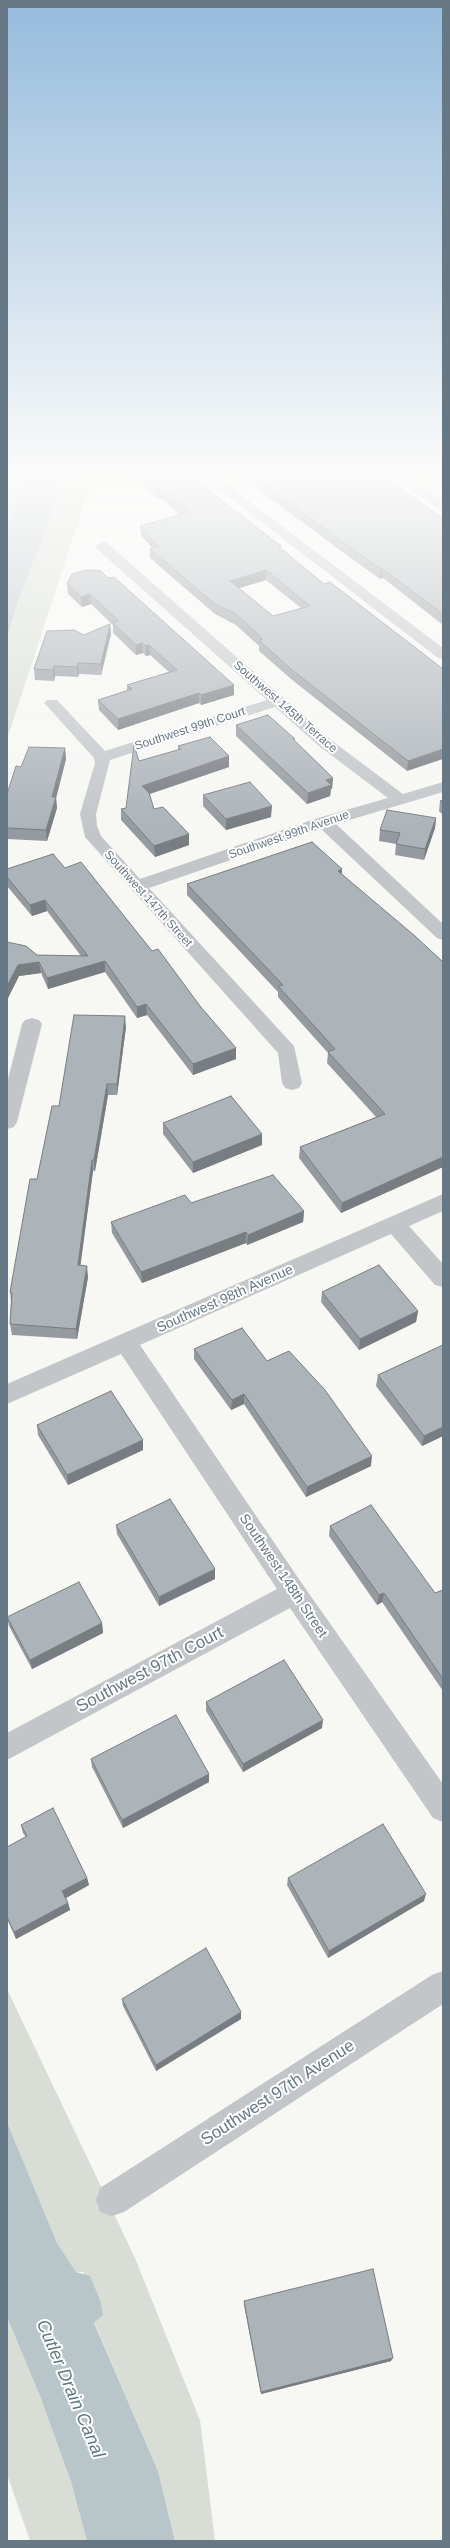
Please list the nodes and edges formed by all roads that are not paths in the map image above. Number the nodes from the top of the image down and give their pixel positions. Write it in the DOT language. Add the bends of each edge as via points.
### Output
graph roads {
  1 [pos="156,593"];
  2 [pos="363,593"];
  3 [pos="443,655"];
  4 [pos="279,701"];
  5 [pos="52,703"];
  6 [pos="102,757"];
  7 [pos="443,787"];
  8 [pos="401,800"];
  9 [pos="324,822"];
  10 [pos="136,886"];
  11 [pos="443,934"];
  12 [pos="32,1024"];
  13 [pos="292,1083"];
  14 [pos="7,1122"];
  15 [pos="443,1202"];
  16 [pos="394,1223"];
  17 [pos="443,1279"];
  18 [pos="126,1343"];
  19 [pos="7,1394"];
  20 [pos="294,1593"];
  21 [pos="7,1747"];
  22 [pos="443,1808"];
  23 [pos="443,1986"];
  24 [pos="112,2200"];
  1 -- 4 [label="street, Southwest 145th Terrace"];
  2 -- 3 [label="street"];
  4 -- 6 [label="street, Southwest 99th Court"];
  4 -- 8 [label="street, Southwest 145th Terrace" via="325,744"];
  5 -- 6 [label="street"];
  6 -- 10 [label="street, Southwest 147th Street" via="103,763 88,814 89,826 98,843"];
  7 -- 8 [label="street, Southwest 99th Avenue"];
  8 -- 9 [label="street, Southwest 99th Avenue"];
  9 -- 10 [label="street, Southwest 99th Avenue"];
  9 -- 11 [label="street"];
  10 -- 13 [label="street, Southwest 147th Street" via="287,1051"];
  12 -- 14 [label="street"];
  15 -- 16 [label="street, Southwest 98th Avenue"];
  16 -- 17 [label="street"];
  16 -- 18 [label="street, Southwest 98th Avenue"];
  18 -- 19 [label="street, Southwest 98th Avenue"];
  18 -- 20 [label="street, Southwest 148th Street"];
  20 -- 21 [label="street, Southwest 97th Court"];
  20 -- 22 [label="street, Southwest 148th Street"];
  23 -- 24 [label="street, Southwest 97th Avenue"];
}
